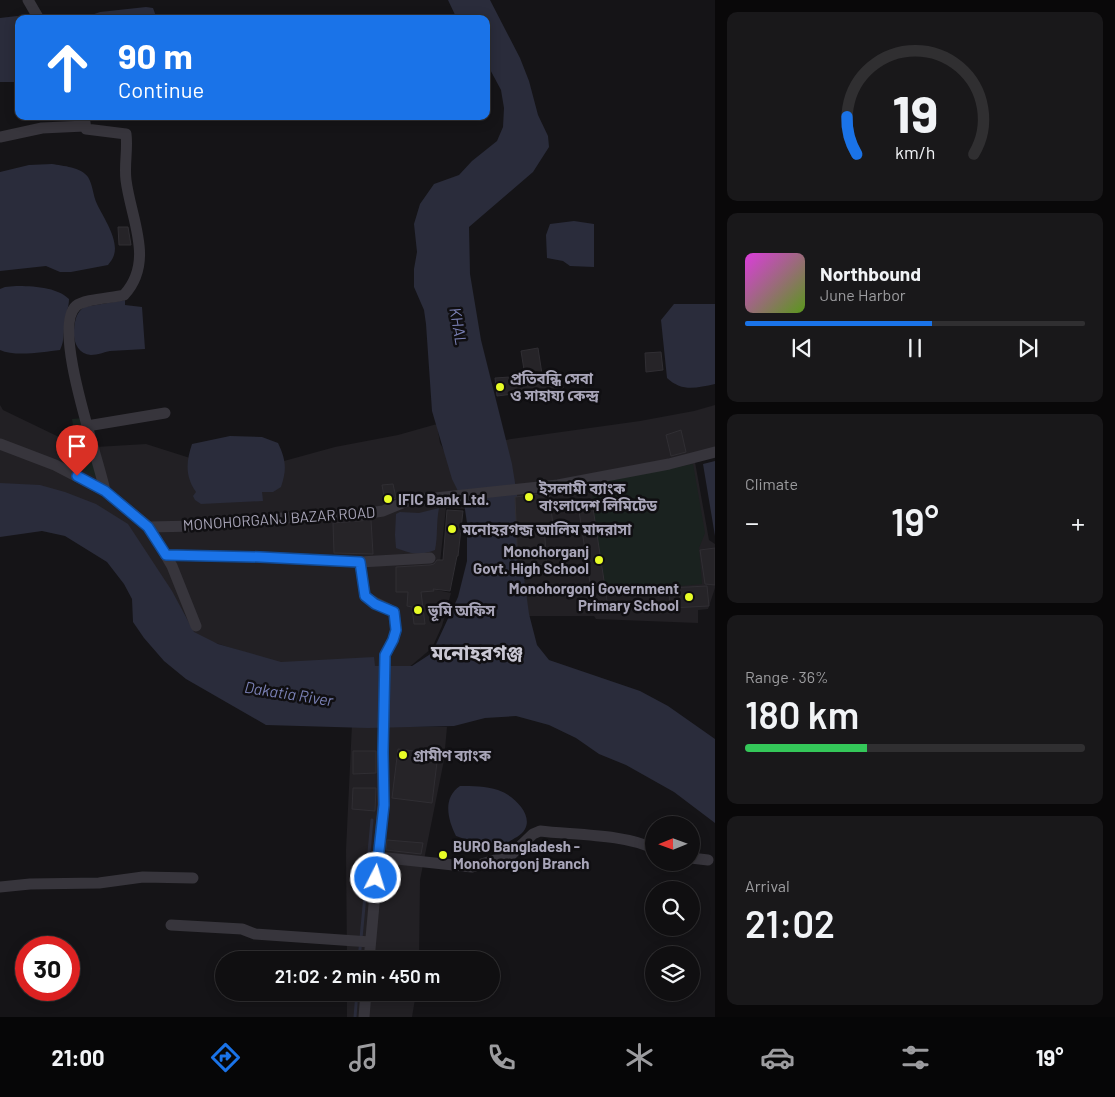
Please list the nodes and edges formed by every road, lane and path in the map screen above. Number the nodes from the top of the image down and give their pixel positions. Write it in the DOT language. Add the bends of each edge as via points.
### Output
graph roads {
  1 [pos="28,0"];
  2 [pos="37,15"];
  3 [pos="84,121"];
  4 [pos="0,137"];
  5 [pos="164,413"];
  6 [pos="87,426"];
  7 [pos="0,444"];
  8 [pos="715,452"];
  9 [pos="105,491"];
  10 [pos="148,527"];
  11 [pos="166,555"];
  12 [pos="430,558"];
  13 [pos="360,562"];
  14 [pos="196,626"];
  15 [pos="645,844"];
  16 [pos="378,857"];
  17 [pos="700,859"];
  18 [pos="708,860"];
  19 [pos="193,878"];
  20 [pos="0,887"];
  21 [pos="171,925"];
  22 [pos="368,942"];
  23 [pos="368,951"];
  24 [pos="365,1001"];
  25 [pos="364,1017"];
  1 -- 2 [label="street"];
  3 -- 4 [label="street"];
  3 -- 6 [label="street" via="86,129 126,134 126,179 140,258 137,276 124,295 78,304 72,311 68,342"];
  5 -- 6 [label="street"];
  6 -- 9 [label="street"];
  7 -- 9 [label="street" via="55,465"];
  8 -- 10 [label="street, MONOHORGANJ BAZAR ROAD" via="558,485 408,501 383,511 356,515"];
  9 -- 10 [label="street"];
  10 -- 11 [label="street"];
  11 -- 13 [label="street"];
  11 -- 14 [label="street"];
  12 -- 13 [label="street"];
  13 -- 16 [label="street" via="365,596 394,612 396,630 385,655 384,805"];
  15 -- 16 [label="street" via="540,831 511,855 472,867"];
  16 -- 22 [label="street"];
  17 -- 18 [label="street"];
  19 -- 20 [label="street" via="143,877 99,883"];
  21 -- 22 [label="street"];
  22 -- 23 [label="street"];
  24 -- 25 [label="street"];
}
